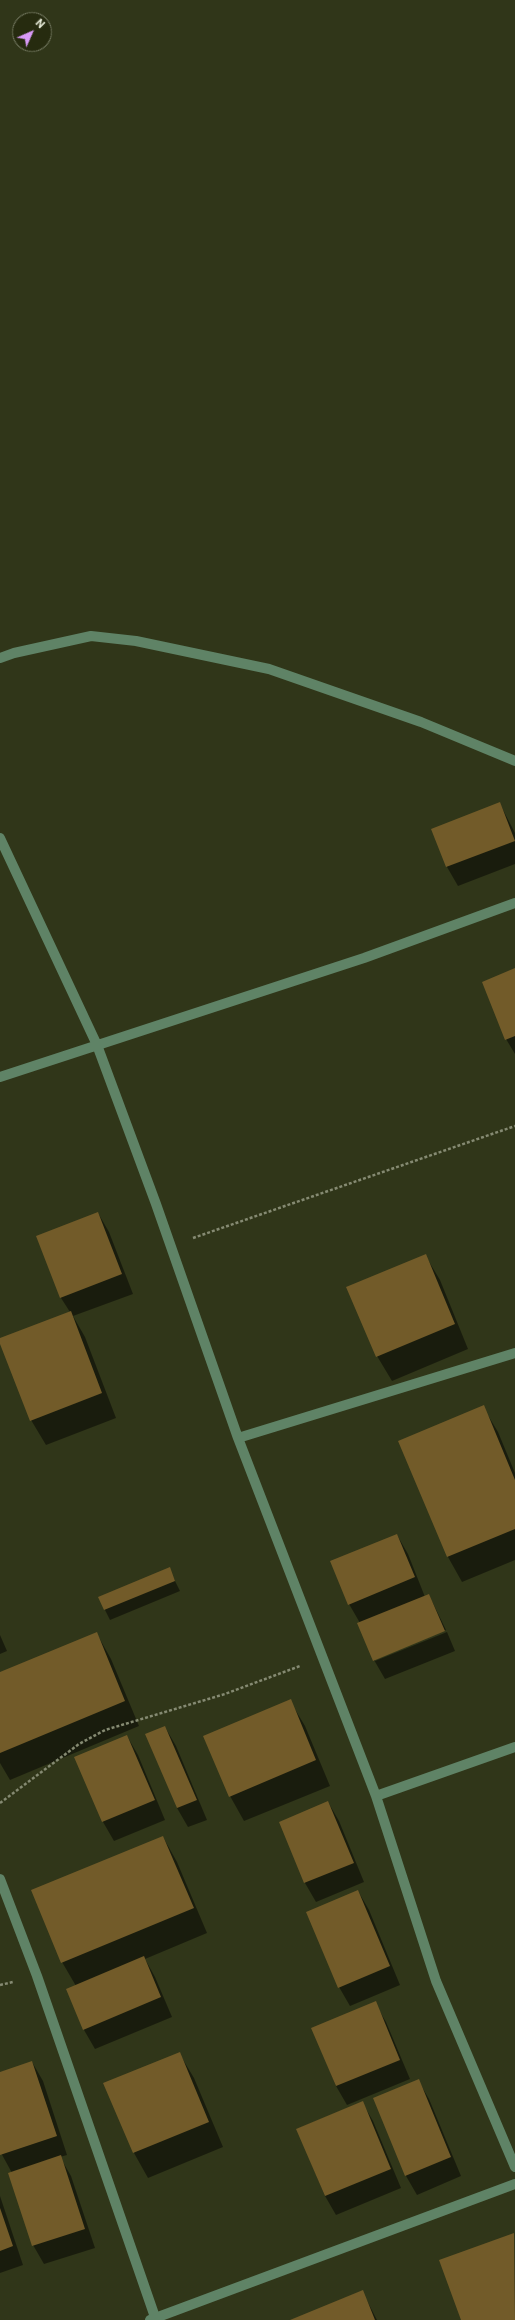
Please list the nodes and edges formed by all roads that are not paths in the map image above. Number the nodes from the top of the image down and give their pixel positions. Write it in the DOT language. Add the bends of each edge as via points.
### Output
graph roads {
  1 [pos="0,658"];
  2 [pos="515,762"];
  3 [pos="0,838"];
  4 [pos="515,903"];
  5 [pos="98,1045"];
  6 [pos="0,1077"];
  7 [pos="515,1353"];
  8 [pos="238,1438"];
  9 [pos="515,1747"];
  10 [pos="376,1796"];
  11 [pos="0,1879"];
  12 [pos="515,2167"];
  13 [pos="515,2184"];
  14 [pos="154,2319"];
  1 -- 2 [label="street" via="91,636 136,640 269,669 421,722"];
  3 -- 5 [label="street"];
  4 -- 5 [label="street" via="364,958"];
  5 -- 6 [label="street"];
  5 -- 8 [label="street"];
  7 -- 8 [label="street"];
  8 -- 10 [label="street"];
  9 -- 10 [label="street"];
  10 -- 12 [label="street" via="436,1981"];
  11 -- 14 [label="street" via="37,1976"];
  13 -- 14 [label="street"];
}
